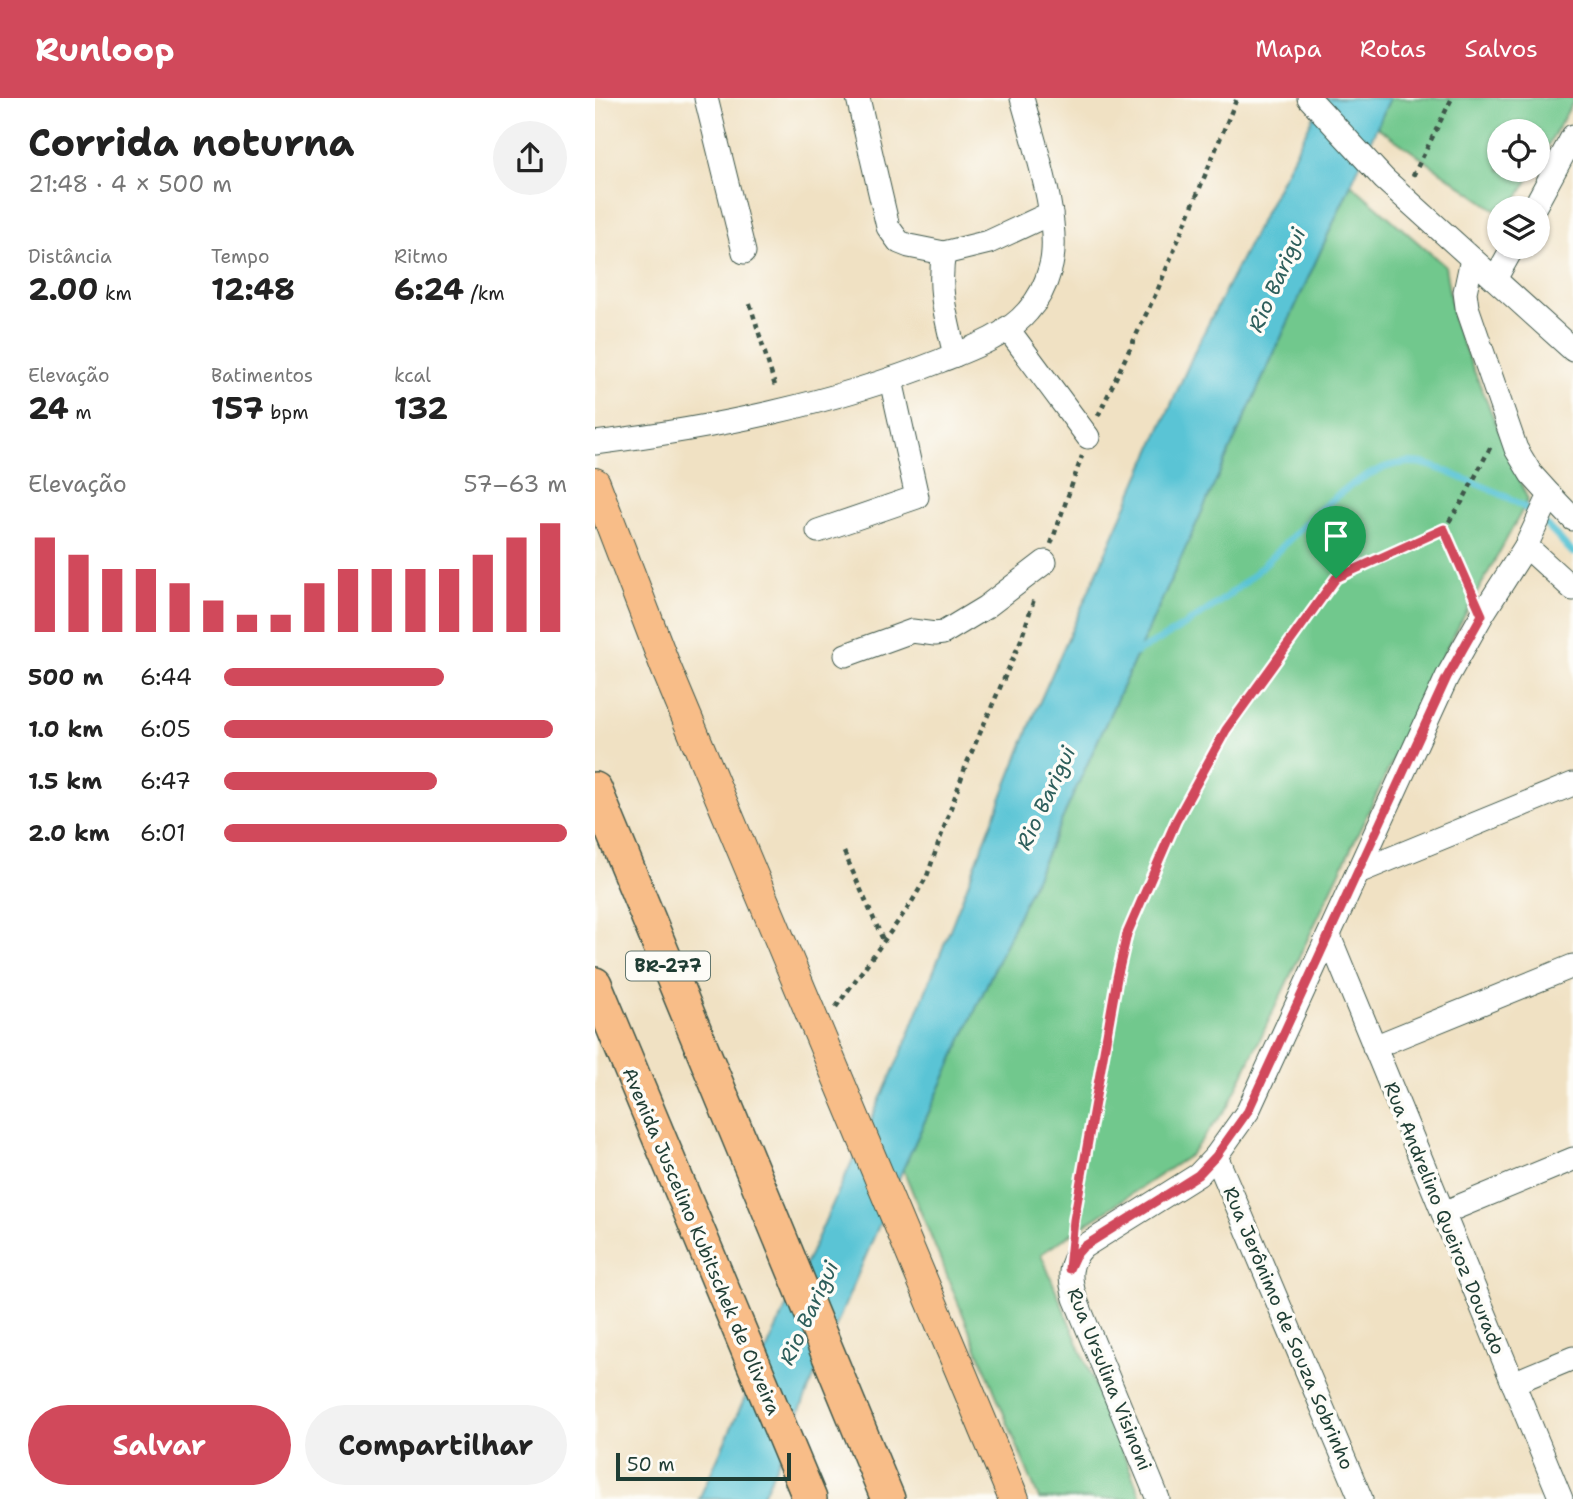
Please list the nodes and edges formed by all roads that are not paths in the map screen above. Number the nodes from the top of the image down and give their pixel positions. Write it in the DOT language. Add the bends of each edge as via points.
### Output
graph roads {
  1 [pos="706,98"];
  2 [pos="858,98"];
  3 [pos="1022,98"];
  4 [pos="1309,98"];
  5 [pos="1573,136"];
  6 [pos="1540,196"];
  7 [pos="1051,214"];
  8 [pos="744,253"];
  9 [pos="944,253"];
  10 [pos="1472,259"];
  11 [pos="1506,259"];
  12 [pos="1495,279"];
  13 [pos="1007,328"];
  14 [pos="1573,350"];
  15 [pos="955,355"];
  16 [pos="891,380"];
  17 [pos="1088,437"];
  18 [pos="595,443"];
  19 [pos="595,483"];
  20 [pos="1573,519"];
  21 [pos="1539,520"];
  22 [pos="818,531"];
  23 [pos="1045,562"];
  24 [pos="1573,589"];
  25 [pos="846,655"];
  26 [pos="1573,784"];
  27 [pos="595,789"];
  28 [pos="1358,872"];
  29 [pos="1329,936"];
  30 [pos="1573,966"];
  31 [pos="595,984"];
  32 [pos="1374,1047"];
  33 [pos="1216,1156"];
  34 [pos="1573,1159"];
  35 [pos="1443,1213"];
  36 [pos="1573,1358"];
  37 [pos="1513,1383"];
  38 [pos="810,1499"];
  39 [pos="888,1499"];
  40 [pos="1014,1499"];
  41 [pos="1158,1499"];
  42 [pos="1361,1499"];
  43 [pos="1561,1499"];
  1 -- 8 [label="street"];
  2 -- 9 [label="street" via="888,227 909,246"];
  3 -- 7 [label="street"];
  4 -- 10 [label="street" via="1384,179"];
  5 -- 6 [label="street"];
  7 -- 9 [label="street" via="989,242"];
  7 -- 13 [label="street" via="1055,242 1051,269 1027,312"];
  9 -- 15 [label="street" via="942,298"];
  10 -- 12 [label="street"];
  10 -- 21 [label="street" via="1465,292 1471,319 1516,449 1531,474"];
  11 -- 12 [label="street"];
  12 -- 14 [label="street"];
  13 -- 15 [label="street"];
  13 -- 17 [label="street"];
  15 -- 16 [label="street"];
  16 -- 18 [label="street" via="708,427"];
  16 -- 22 [label="street" via="917,497"];
  19 -- 40 [label="main road" via="666,668"];
  20 -- 21 [label="street"];
  21 -- 24 [label="street"];
  21 -- 28 [label="street, Rua Ursulina Visinoni" via="1447,677"];
  23 -- 25 [label="street" via="943,633 912,631"];
  26 -- 28 [label="street"];
  27 -- 39 [label="highway, BR-277"];
  28 -- 29 [label="street, Rua Ursulina Visinoni"];
  29 -- 32 [label="street, Rua Andrelino Queiroz Dourado"];
  29 -- 33 [label="street, Rua Ursulina Visinoni" via="1248,1111"];
  30 -- 32 [label="street"];
  31 -- 38 [label="highway, Avenida Juscelino Kubitschek de Oliveira"];
  32 -- 35 [label="street, Rua Andrelino Queiroz Dourado"];
  33 -- 41 [label="street, Rua Ursulina Visinoni" via="1177,1190 1083,1247 1069,1269 1075,1298"];
  33 -- 42 [label="street, Rua Jerônimo de Souza Sobrinho"];
  34 -- 35 [label="street"];
  35 -- 37 [label="street, Rua Andrelino Queiroz Dourado"];
  36 -- 37 [label="street"];
  37 -- 43 [label="street, Rua Andrelino Queiroz Dourado"];
}
